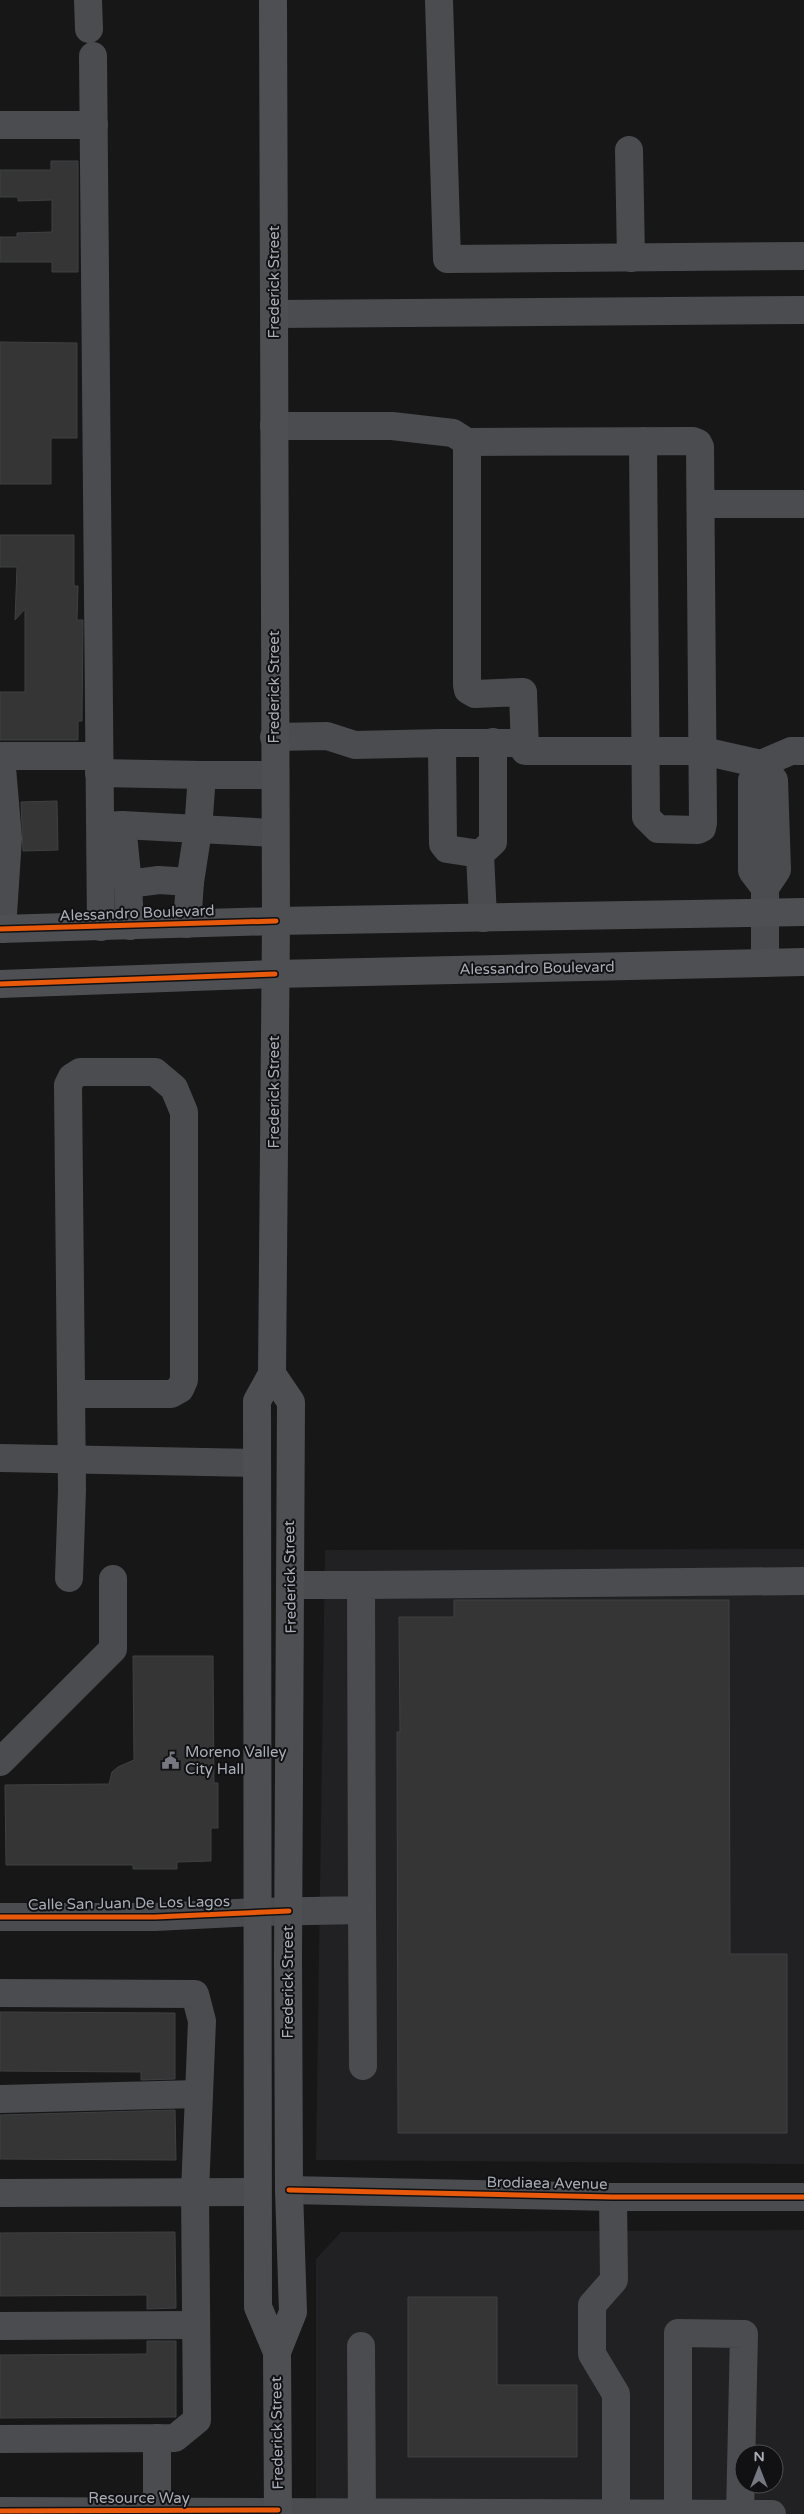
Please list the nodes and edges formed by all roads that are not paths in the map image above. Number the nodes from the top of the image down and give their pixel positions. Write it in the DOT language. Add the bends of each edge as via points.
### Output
graph roads {
  1 [pos="88,0"];
  2 [pos="273,0"];
  3 [pos="439,0"];
  4 [pos="89,29"];
  5 [pos="93,56"];
  6 [pos="0,125"];
  7 [pos="94,125"];
  8 [pos="629,150"];
  9 [pos="804,256"];
  10 [pos="631,258"];
  11 [pos="804,310"];
  12 [pos="274,314"];
  13 [pos="274,426"];
  14 [pos="643,441"];
  15 [pos="467,442"];
  16 [pos="701,504"];
  17 [pos="804,504"];
  18 [pos="274,737"];
  19 [pos="494,742"];
  20 [pos="442,743"];
  21 [pos="523,743"];
  22 [pos="703,751"];
  23 [pos="804,751"];
  24 [pos="645,752"];
  25 [pos="0,756"];
  26 [pos="761,764"];
  27 [pos="99,765"];
  28 [pos="202,775"];
  29 [pos="274,775"];
  30 [pos="111,825"];
  31 [pos="198,830"];
  32 [pos="275,833"];
  33 [pos="480,854"];
  34 [pos="190,882"];
  35 [pos="128,884"];
  36 [pos="764,900"];
  37 [pos="804,912"];
  38 [pos="483,918"];
  39 [pos="276,921"];
  40 [pos="186,924"];
  41 [pos="130,926"];
  42 [pos="101,927"];
  43 [pos="1,929"];
  44 [pos="804,962"];
  45 [pos="765,963"];
  46 [pos="275,974"];
  47 [pos="0,984"];
  48 [pos="272,1374"];
  49 [pos="72,1394"];
  50 [pos="0,1458"];
  51 [pos="72,1458"];
  52 [pos="256,1463"];
  53 [pos="69,1578"];
  54 [pos="113,1579"];
  55 [pos="804,1581"];
  56 [pos="290,1585"];
  57 [pos="361,1585"];
  58 [pos="290,1679"];
  59 [pos="0,1762"];
  60 [pos="362,1910"];
  61 [pos="289,1911"];
  62 [pos="258,1912"];
  63 [pos="0,1917"];
  64 [pos="0,1993"];
  65 [pos="363,2066"];
  66 [pos="199,2094"];
  67 [pos="0,2098"];
  68 [pos="289,2190"];
  69 [pos="195,2192"];
  70 [pos="257,2192"];
  71 [pos="0,2193"];
  72 [pos="613,2197"];
  73 [pos="804,2197"];
  74 [pos="196,2325"];
  75 [pos="0,2326"];
  76 [pos="361,2346"];
  77 [pos="276,2352"];
  78 [pos="157,2438"];
  79 [pos="0,2439"];
  80 [pos="0,2511"];
  81 [pos="156,2511"];
  82 [pos="278,2512"];
  83 [pos="362,2512"];
  84 [pos="616,2512"];
  85 [pos="678,2513"];
  86 [pos="740,2513"];
  87 [pos="772,2514"];
  1 -- 4 [label="street"];
  2 -- 12 [label="main road, Frederick Street"];
  3 -- 10 [label="street" via="448,259"];
  5 -- 7 [label="street"];
  6 -- 7 [label="street"];
  7 -- 27 [label="street"];
  8 -- 10 [label="street"];
  9 -- 10 [label="street"];
  11 -- 12 [label="street"];
  12 -- 13 [label="main road, Frederick Street"];
  13 -- 15 [label="street" via="392,426 453,433"];
  13 -- 18 [label="main road, Frederick Street"];
  14 -- 15 [label="street"];
  14 -- 16 [label="street" via="698,443"];
  14 -- 24 [label="street"];
  15 -- 21 [label="street" via="467,685 468,690 475,694 523,692"];
  16 -- 17 [label="street"];
  16 -- 22 [label="street"];
  18 -- 20 [label="street" via="327,736 356,745"];
  18 -- 29 [label="main road, Frederick Street"];
  19 -- 20 [label="street"];
  19 -- 21 [label="street"];
  19 -- 33 [label="street" via="494,842"];
  20 -- 33 [label="street" via="443,844 447,849"];
  21 -- 24 [label="street" via="528,752"];
  22 -- 24 [label="street"];
  22 -- 24 [label="street" via="703,823 698,830 658,830 646,817"];
  22 -- 26 [label="street"];
  23 -- 26 [label="street" via="790,751"];
  25 -- 27 [label="street"];
  25 -- 43 [label="street" via="8,838"];
  26 -- 36 [label="street" via="752,780 752,871"];
  27 -- 28 [label="street"];
  27 -- 30 [label="street"];
  28 -- 29 [label="street"];
  28 -- 31 [label="street"];
  29 -- 32 [label="main road, Frederick Street"];
  30 -- 31 [label="street"];
  30 -- 35 [label="street"];
  30 -- 42 [label="street"];
  31 -- 32 [label="street"];
  31 -- 34 [label="street"];
  32 -- 39 [label="main road, Frederick Street"];
  33 -- 38 [label="street"];
  34 -- 35 [label="street" via="159,880"];
  34 -- 40 [label="street"];
  35 -- 41 [label="street"];
  36 -- 37 [label="main road, Alessandro Boulevard"];
  36 -- 38 [label="main road, Alessandro Boulevard"];
  36 -- 45 [label="street"];
  38 -- 39 [label="main road, Alessandro Boulevard"];
  39 -- 40 [label="main road, Alessandro Boulevard"];
  39 -- 46 [label="main road, Frederick Street"];
  40 -- 41 [label="main road, Alessandro Boulevard"];
  41 -- 42 [label="main road, Alessandro Boulevard"];
  42 -- 43 [label="main road, Alessandro Boulevard"];
  44 -- 45 [label="main road, Alessandro Boulevard"];
  45 -- 46 [label="main road, Alessandro Boulevard"];
  46 -- 47 [label="main road, Alessandro Boulevard"];
  46 -- 48 [label="main road, Frederick Street"];
  48 -- 52 [label="main road, Frederick Street" via="257,1401"];
  48 -- 56 [label="main road, Frederick Street" via="291,1402"];
  49 -- 49 [label="street" via="68,1085 80,1072 155,1072 174,1088 184,1112 184,1380 180,1389 170,1394"];
  49 -- 51 [label="street"];
  50 -- 51 [label="street"];
  51 -- 52 [label="street"];
  51 -- 53 [label="street"];
  52 -- 58 [label="main road" via="272,1481 275,1650 281,1670"];
  52 -- 62 [label="main road, Frederick Street"];
  54 -- 59 [label="street" via="113,1649"];
  55 -- 57 [label="street"];
  56 -- 57 [label="street"];
  56 -- 58 [label="main road, Frederick Street"];
  57 -- 60 [label="street"];
  58 -- 61 [label="main road, Frederick Street"];
  60 -- 61 [label="street, Calle San Juan De Los Lagos"];
  60 -- 65 [label="street"];
  61 -- 62 [label="street, Calle San Juan De Los Lagos"];
  61 -- 68 [label="main road, Frederick Street"];
  62 -- 63 [label="street, Calle San Juan De Los Lagos" via="155,1917"];
  62 -- 70 [label="main road, Frederick Street"];
  64 -- 66 [label="street" via="195,1994 202,2021"];
  66 -- 67 [label="street"];
  66 -- 69 [label="street"];
  68 -- 72 [label="street, Brodiaea Avenue"];
  68 -- 77 [label="main road, Frederick Street" via="292,2312"];
  69 -- 70 [label="street"];
  69 -- 71 [label="street"];
  69 -- 74 [label="street"];
  70 -- 77 [label="main road, Frederick Street" via="258,2308"];
  72 -- 73 [label="street, Brodiaea Avenue"];
  72 -- 84 [label="street" via="614,2280 592,2305 592,2354 616,2394"];
  74 -- 75 [label="street"];
  74 -- 78 [label="street" via="197,2420 175,2438"];
  76 -- 83 [label="street"];
  77 -- 82 [label="main road, Frederick Street"];
  78 -- 79 [label="street"];
  78 -- 81 [label="street"];
  80 -- 81 [label="street, Resource Way"];
  81 -- 82 [label="street, Resource Way"];
  82 -- 83 [label="street, Resource Way"];
  83 -- 84 [label="street, Resource Way"];
  84 -- 85 [label="street, Resource Way"];
  85 -- 86 [label="street, Resource Way"];
  85 -- 86 [label="street" via="678,2333 744,2334"];
  86 -- 87 [label="street, Resource Way"];
}
